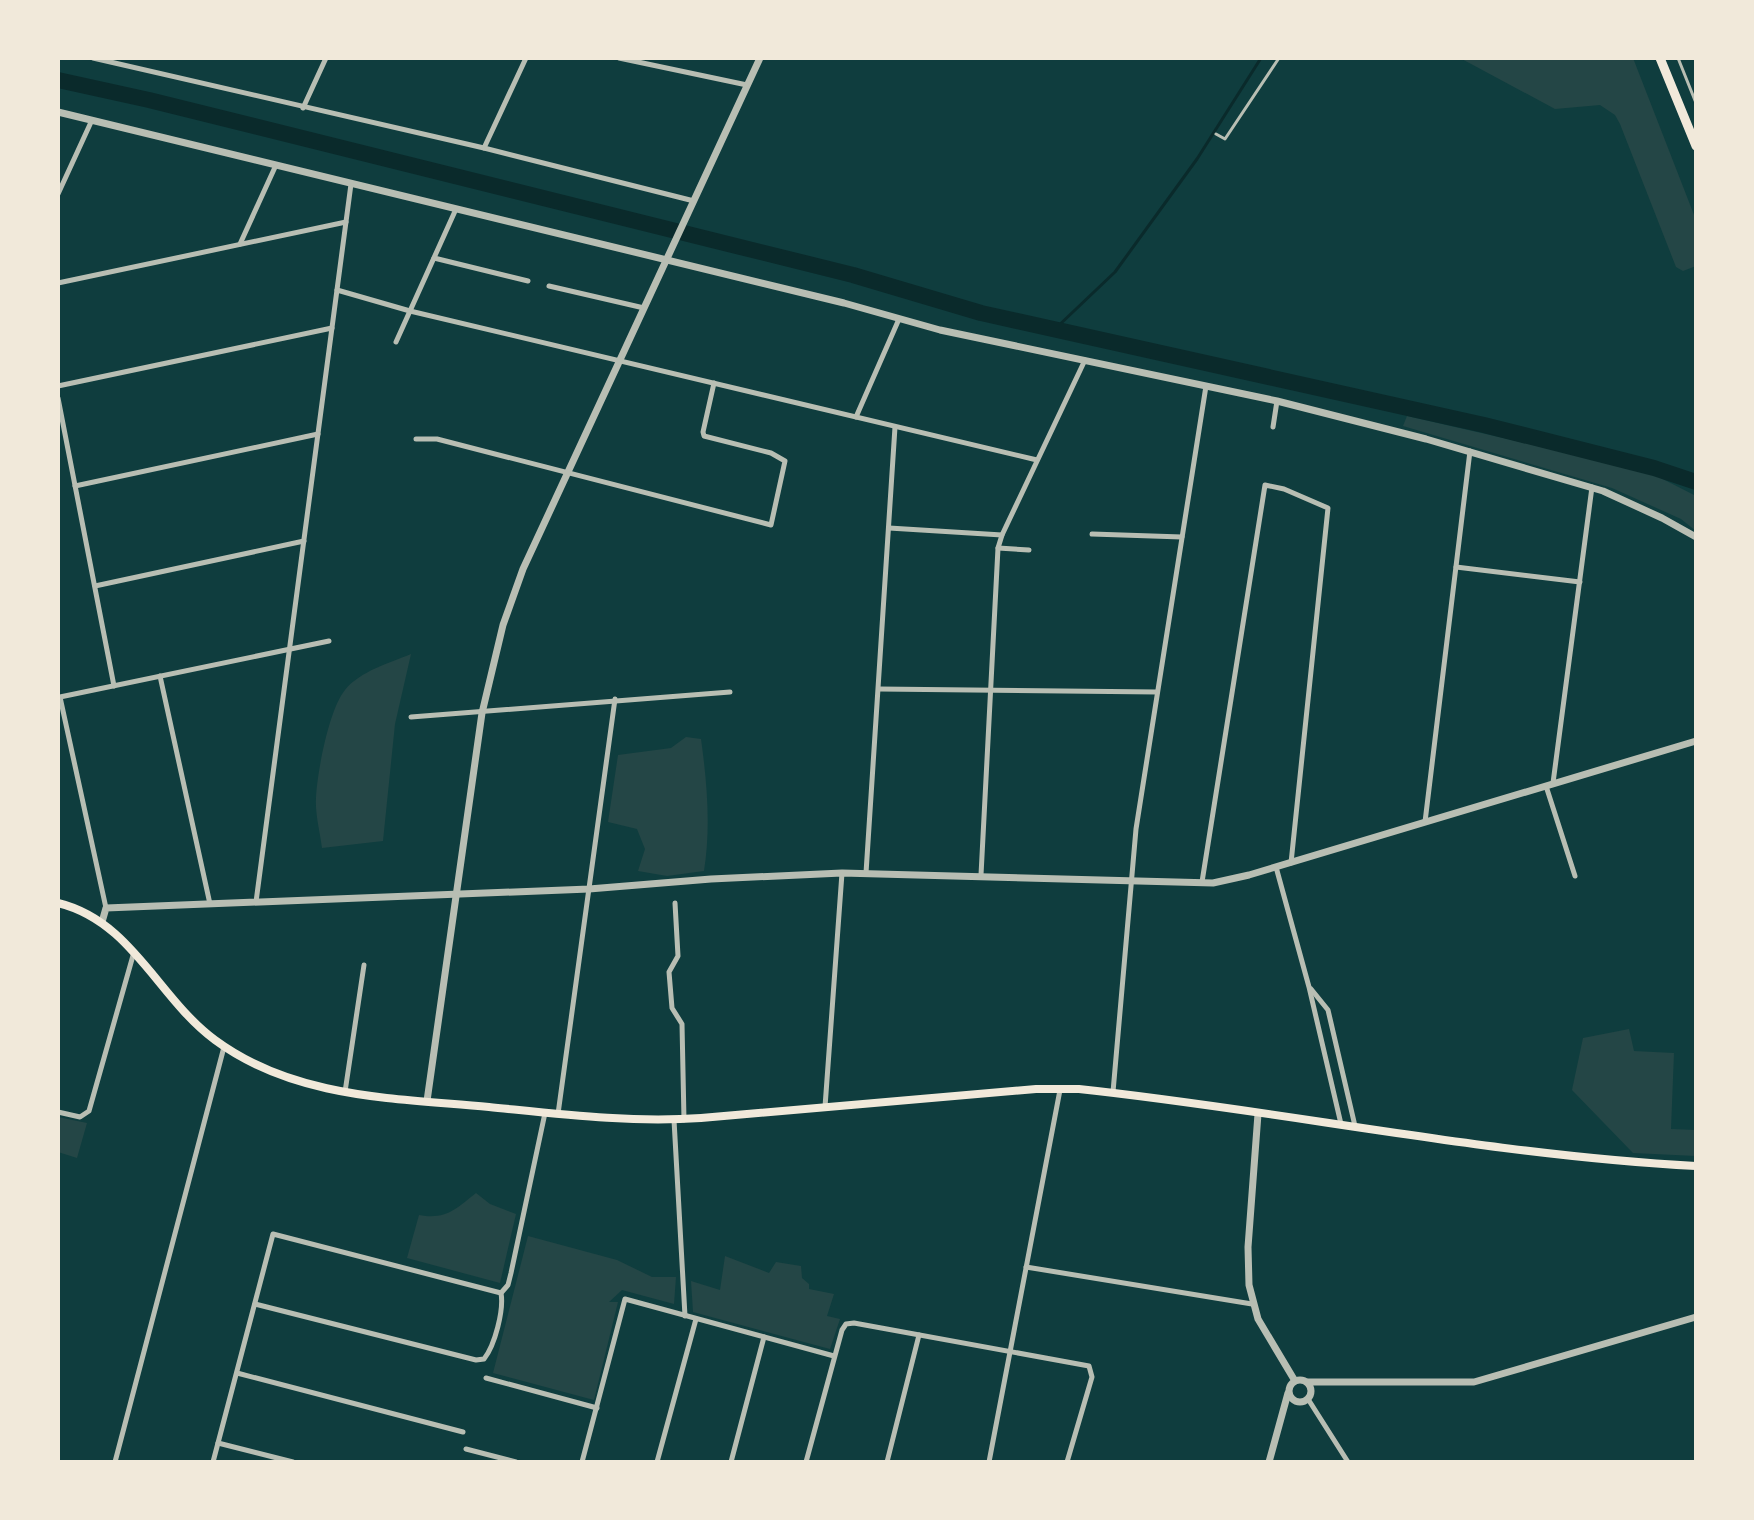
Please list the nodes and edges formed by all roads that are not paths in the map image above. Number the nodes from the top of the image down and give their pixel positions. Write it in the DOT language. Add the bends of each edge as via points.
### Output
graph roads {
  1 [pos="93,58"];
  2 [pos="326,58"];
  3 [pos="526,58"];
  4 [pos="619,58"];
  5 [pos="760,58"];
  6 [pos="1279,58"];
  7 [pos="1660,58"];
  8 [pos="1678,58"];
  9 [pos="120,61"];
  10 [pos="748,85"];
  11 [pos="1696,103"];
  12 [pos="303,108"];
  13 [pos="58,112"];
  14 [pos="92,120"];
  15 [pos="1216,134"];
  16 [pos="1696,146"];
  17 [pos="484,148"];
  18 [pos="276,165"];
  19 [pos="351,184"];
  20 [pos="58,194"];
  21 [pos="694,201"];
  22 [pos="456,209"];
  23 [pos="346,222"];
  24 [pos="240,244"];
  25 [pos="668,256"];
  26 [pos="434,258"];
  27 [pos="528,281"];
  28 [pos="58,283"];
  29 [pos="549,286"];
  30 [pos="337,290"];
  31 [pos="644,308"];
  32 [pos="410,311"];
  33 [pos="899,319"];
  34 [pos="332,328"];
  35 [pos="396,342"];
  36 [pos="620,360"];
  37 [pos="1085,360"];
  38 [pos="714,383"];
  39 [pos="58,386"];
  40 [pos="1206,386"];
  41 [pos="58,398"];
  42 [pos="1277,401"];
  43 [pos="856,417"];
  44 [pos="896,427"];
  45 [pos="1273,427"];
  46 [pos="318,434"];
  47 [pos="416,439"];
  48 [pos="1470,451"];
  49 [pos="1037,460"];
  50 [pos="568,473"];
  51 [pos="75,486"];
  52 [pos="1592,487"];
  53 [pos="889,528"];
  54 [pos="1092,534"];
  55 [pos="1002,535"];
  56 [pos="1182,537"];
  57 [pos="1696,537"];
  58 [pos="304,541"];
  59 [pos="998,548"];
  60 [pos="1029,550"];
  61 [pos="1456,567"];
  62 [pos="1580,582"];
  63 [pos="95,586"];
  64 [pos="329,641"];
  65 [pos="289,649"];
  66 [pos="160,676"];
  67 [pos="114,686"];
  68 [pos="878,689"];
  69 [pos="990,690"];
  70 [pos="730,692"];
  71 [pos="1157,692"];
  72 [pos="60,697"];
  73 [pos="615,699"];
  74 [pos="482,713"];
  75 [pos="411,717"];
  76 [pos="1696,741"];
  77 [pos="1550,784"];
  78 [pos="1425,822"];
  79 [pos="1291,863"];
  80 [pos="1276,867"];
  81 [pos="842,873"];
  82 [pos="866,873"];
  83 [pos="981,875"];
  84 [pos="1575,876"];
  85 [pos="1132,879"];
  86 [pos="1202,883"];
  87 [pos="589,889"];
  88 [pos="457,894"];
  89 [pos="256,902"];
  90 [pos="58,903"];
  91 [pos="675,903"];
  92 [pos="210,904"];
  93 [pos="106,908"];
  94 [pos="102,922"];
  95 [pos="135,951"];
  96 [pos="364,965"];
  97 [pos="1309,987"];
  98 [pos="224,1047"];
  99 [pos="1060,1088"];
  100 [pos="345,1093"];
  101 [pos="1113,1093"];
  102 [pos="427,1101"];
  103 [pos="825,1108"];
  104 [pos="58,1112"];
  105 [pos="545,1113"];
  106 [pos="558,1114"];
  107 [pos="1258,1114"];
  108 [pos="679,1120"];
  109 [pos="1342,1125"];
  110 [pos="1355,1127"];
  111 [pos="1696,1166"];
  112 [pos="1026,1267"];
  113 [pos="501,1293"];
  114 [pos="255,1304"];
  115 [pos="1252,1304"];
  116 [pos="685,1316"];
  117 [pos="1696,1317"];
  118 [pos="696,1319"];
  119 [pos="919,1335"];
  120 [pos="764,1337"];
  121 [pos="1010,1351"];
  122 [pos="834,1356"];
  123 [pos="237,1373"];
  124 [pos="486,1378"];
  125 [pos="1295,1381"];
  126 [pos="1307,1382"];
  127 [pos="1288,1393"];
  128 [pos="1308,1399"];
  129 [pos="597,1408"];
  130 [pos="463,1432"];
  131 [pos="218,1443"];
  132 [pos="466,1449"];
  133 [pos="115,1462"];
  134 [pos="213,1462"];
  135 [pos="293,1462"];
  136 [pos="516,1462"];
  137 [pos="582,1462"];
  138 [pos="657,1462"];
  139 [pos="731,1462"];
  140 [pos="806,1462"];
  141 [pos="887,1462"];
  142 [pos="989,1462"];
  143 [pos="1067,1462"];
  144 [pos="1269,1462"];
  145 [pos="1348,1462"];
  1 -- 9 [label="street"];
  2 -- 12 [label="street"];
  3 -- 17 [label="street"];
  4 -- 10 [label="street"];
  5 -- 10 [label="street"];
  6 -- 15 [label="lane" via="1225,139"];
  7 -- 16 [label="highway"];
  8 -- 11 [label="lane"];
  9 -- 12 [label="street"];
  10 -- 21 [label="street"];
  12 -- 17 [label="street"];
  13 -- 14 [label="street"];
  14 -- 18 [label="street"];
  14 -- 20 [label="street"];
  17 -- 21 [label="street"];
  18 -- 19 [label="street"];
  18 -- 24 [label="street"];
  19 -- 22 [label="street"];
  19 -- 23 [label="street"];
  21 -- 25 [label="street"];
  22 -- 25 [label="street"];
  22 -- 26 [label="street"];
  23 -- 24 [label="street"];
  23 -- 30 [label="street"];
  24 -- 28 [label="street"];
  25 -- 31 [label="street"];
  25 -- 33 [label="street"];
  26 -- 27 [label="street"];
  26 -- 32 [label="street"];
  29 -- 31 [label="street"];
  30 -- 32 [label="street"];
  30 -- 34 [label="street"];
  31 -- 36 [label="street"];
  32 -- 35 [label="street"];
  32 -- 36 [label="street"];
  33 -- 37 [label="street"];
  33 -- 43 [label="street"];
  34 -- 39 [label="street"];
  34 -- 46 [label="street"];
  36 -- 38 [label="street"];
  36 -- 50 [label="street"];
  37 -- 40 [label="street"];
  37 -- 49 [label="street"];
  38 -- 43 [label="street"];
  38 -- 50 [label="street" via="704,436 785,461 771,525"];
  40 -- 42 [label="street"];
  40 -- 56 [label="street"];
  41 -- 51 [label="street"];
  42 -- 45 [label="street"];
  42 -- 48 [label="street"];
  43 -- 44 [label="street"];
  44 -- 49 [label="street"];
  44 -- 53 [label="street"];
  46 -- 51 [label="street"];
  46 -- 58 [label="street"];
  47 -- 50 [label="street" via="437,439"];
  48 -- 52 [label="street"];
  48 -- 61 [label="street"];
  49 -- 55 [label="street"];
  50 -- 74 [label="street" via="513,592"];
  51 -- 63 [label="street"];
  52 -- 57 [label="street"];
  52 -- 62 [label="street"];
  53 -- 55 [label="street"];
  53 -- 68 [label="street"];
  54 -- 56 [label="street"];
  55 -- 59 [label="street"];
  56 -- 71 [label="street"];
  58 -- 63 [label="street"];
  58 -- 65 [label="street"];
  59 -- 60 [label="street"];
  59 -- 69 [label="street"];
  61 -- 62 [label="street"];
  61 -- 78 [label="street"];
  62 -- 77 [label="street"];
  63 -- 67 [label="street"];
  64 -- 65 [label="street"];
  65 -- 66 [label="street"];
  65 -- 89 [label="street"];
  66 -- 67 [label="street"];
  66 -- 92 [label="street"];
  67 -- 72 [label="street"];
  68 -- 69 [label="street"];
  68 -- 82 [label="street"];
  69 -- 71 [label="street"];
  69 -- 83 [label="street"];
  70 -- 73 [label="street"];
  71 -- 85 [label="street"];
  72 -- 93 [label="street"];
  73 -- 74 [label="street"];
  73 -- 87 [label="street"];
  74 -- 75 [label="street"];
  74 -- 88 [label="street"];
  76 -- 77 [label="street"];
  77 -- 78 [label="street"];
  77 -- 84 [label="street"];
  78 -- 79 [label="street"];
  79 -- 80 [label="street"];
  79 -- 86 [label="street" via="1328,508 1265,485"];
  80 -- 86 [label="street"];
  80 -- 97 [label="street"];
  81 -- 82 [label="street"];
  81 -- 87 [label="street"];
  81 -- 103 [label="street"];
  82 -- 83 [label="street"];
  83 -- 85 [label="street"];
  85 -- 86 [label="street"];
  85 -- 101 [label="street"];
  87 -- 88 [label="street"];
  87 -- 106 [label="street"];
  88 -- 89 [label="street"];
  88 -- 102 [label="street"];
  89 -- 92 [label="street"];
  90 -- 94 [label="main road"];
  91 -- 108 [label="street" via="678,956 669,972 672,1008 682,1024"];
  92 -- 93 [label="street"];
  93 -- 94 [label="street"];
  94 -- 95 [label="main road"];
  95 -- 98 [label="main road" via="192,1020"];
  95 -- 104 [label="street" via="89,1111 80,1117"];
  96 -- 100 [label="street"];
  97 -- 109 [label="street"];
  97 -- 110 [label="street" via="1328,1010"];
  98 -- 100 [label="main road" via="283,1077"];
  98 -- 133 [label="street"];
  99 -- 101 [label="main road"];
  99 -- 103 [label="main road"];
  99 -- 112 [label="street"];
  100 -- 102 [label="main road"];
  101 -- 107 [label="main road"];
  102 -- 105 [label="main road"];
  103 -- 108 [label="main road"];
  105 -- 106 [label="main road"];
  105 -- 113 [label="street" via="511,1273"];
  106 -- 108 [label="main road"];
  107 -- 109 [label="main road"];
  107 -- 115 [label="street" via="1248,1258"];
  108 -- 116 [label="street"];
  109 -- 110 [label="main road"];
  110 -- 111 [label="main road" via="1538,1152"];
  112 -- 115 [label="street"];
  112 -- 121 [label="street"];
  113 -- 114 [label="street" via="493,1339 484,1359 476,1360"];
  113 -- 114 [label="street" via="273,1234"];
  114 -- 123 [label="street"];
  115 -- 125 [label="street"];
  116 -- 118 [label="street"];
  116 -- 129 [label="street" via="625,1299"];
  117 -- 126 [label="street" via="1474,1382"];
  118 -- 120 [label="street"];
  118 -- 138 [label="street"];
  119 -- 121 [label="street"];
  119 -- 122 [label="street" via="846,1324"];
  119 -- 141 [label="street"];
  120 -- 122 [label="street"];
  120 -- 139 [label="street"];
  121 -- 142 [label="street"];
  121 -- 143 [label="street" via="1091,1369"];
  122 -- 140 [label="street"];
  123 -- 130 [label="street"];
  123 -- 131 [label="street"];
  124 -- 129 [label="street"];
  125 -- 126 [label="street"];
  125 -- 127 [label="street"];
  126 -- 128 [label="street"];
  127 -- 128 [label="street" via="1298,1402"];
  127 -- 144 [label="street"];
  128 -- 145 [label="street"];
  129 -- 137 [label="street"];
  131 -- 134 [label="street"];
  131 -- 135 [label="street"];
  132 -- 136 [label="street"];
}
